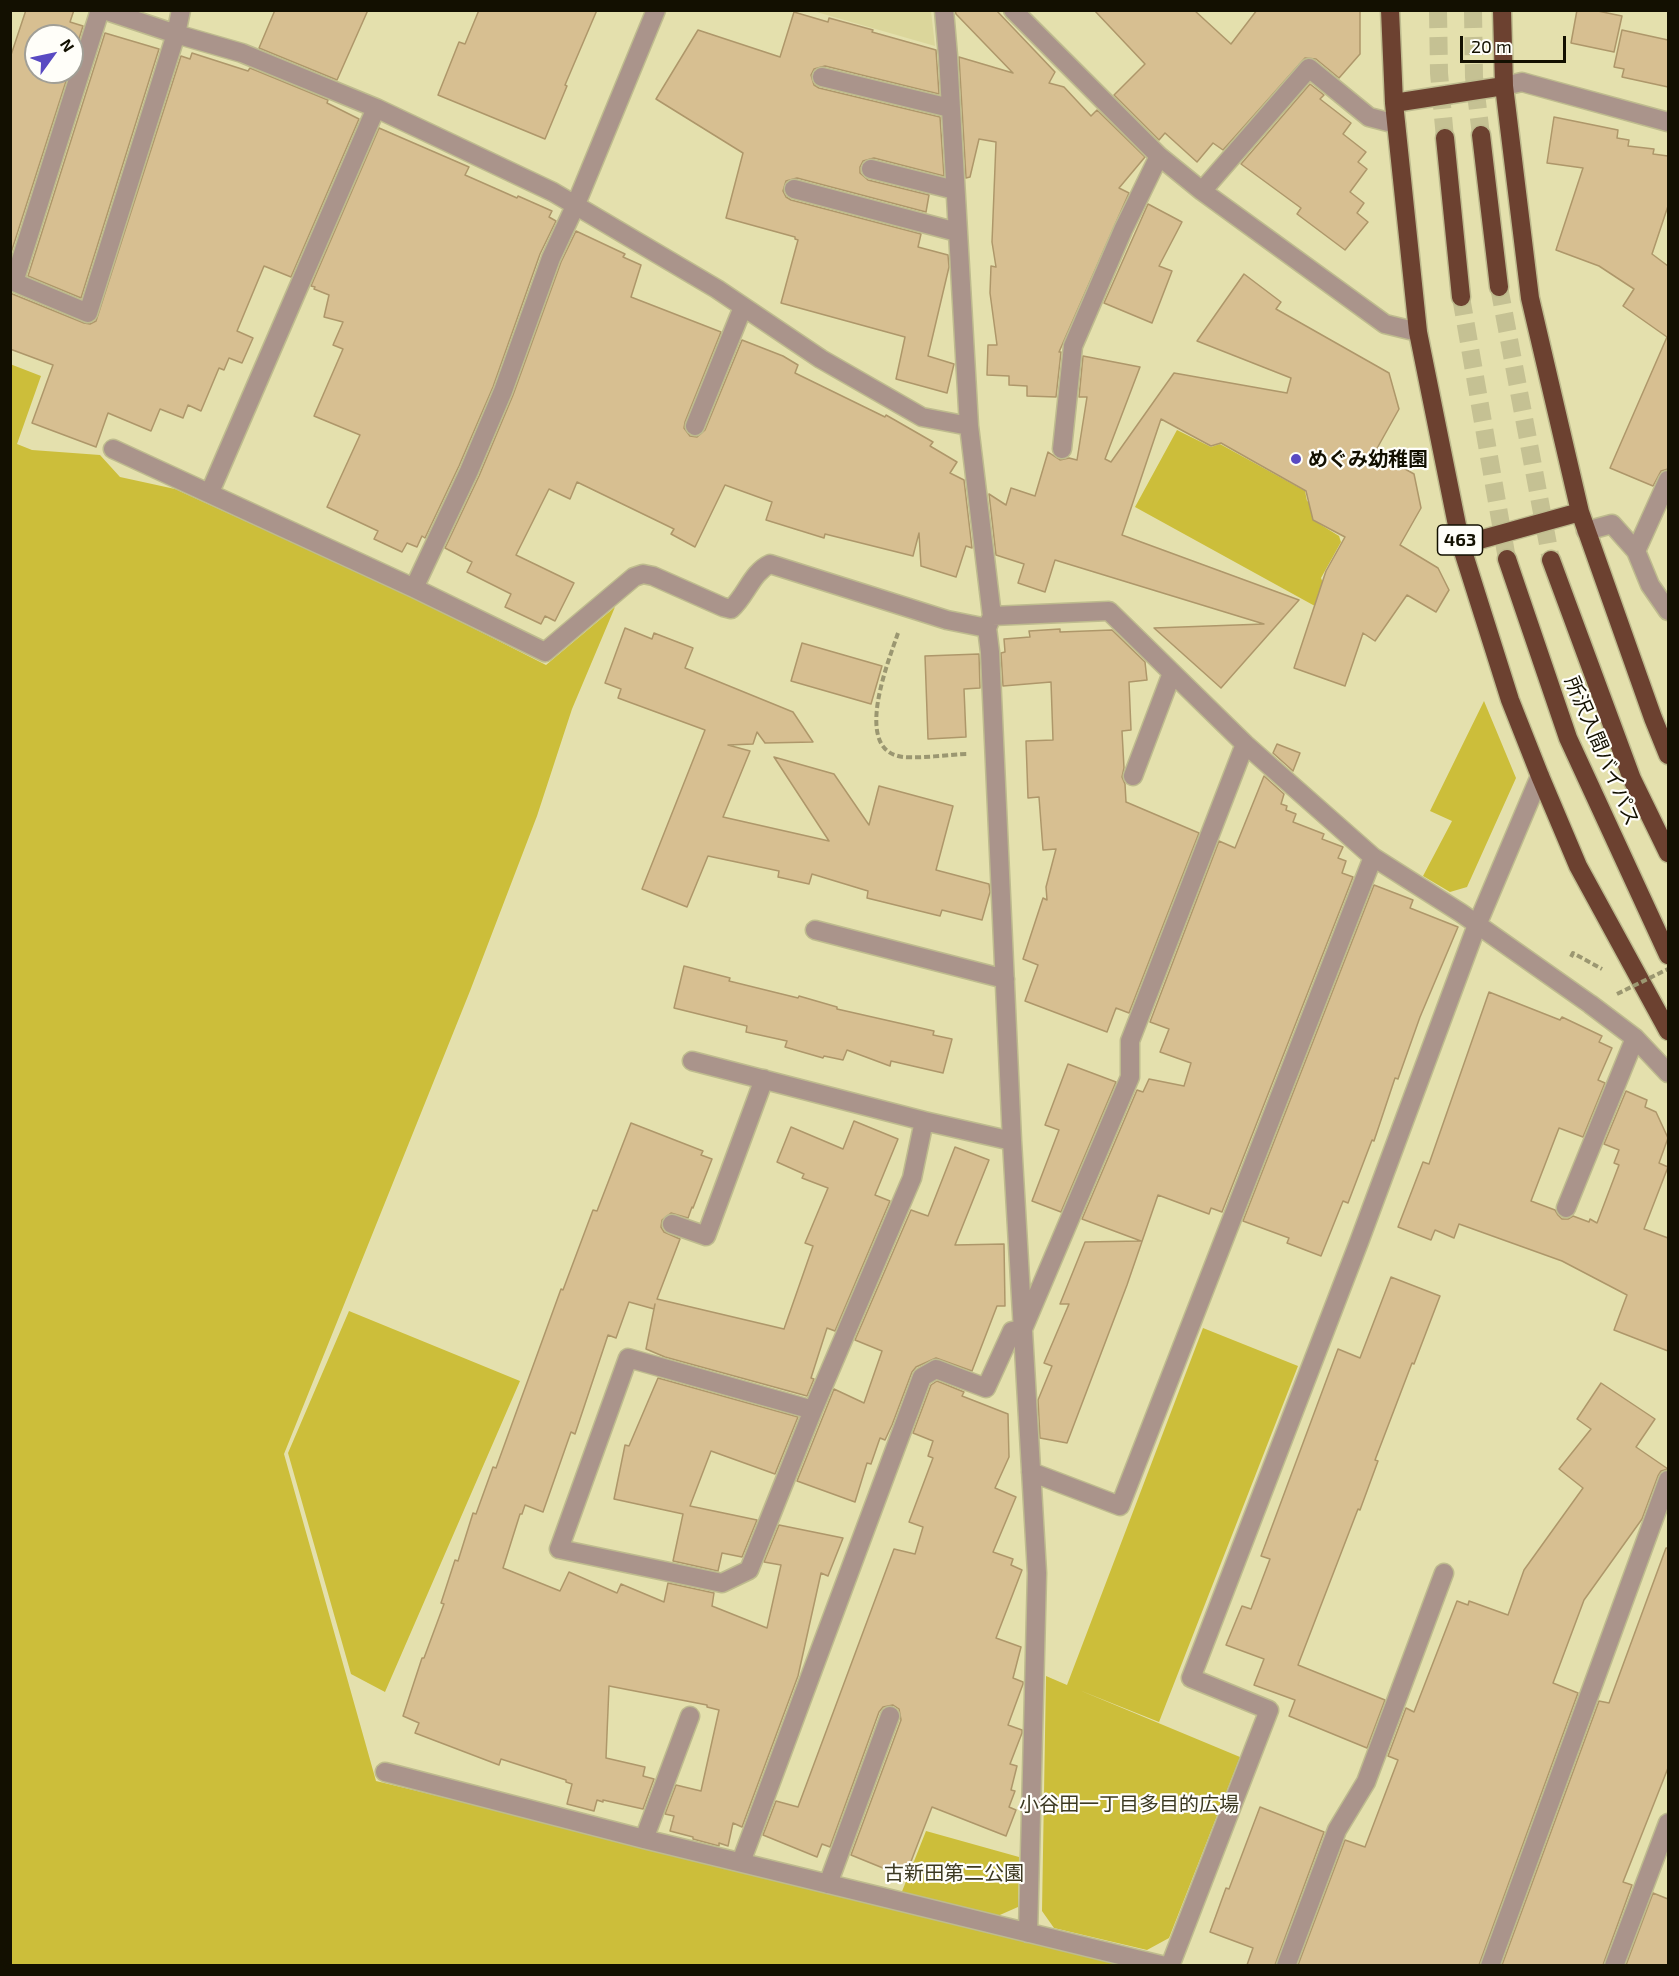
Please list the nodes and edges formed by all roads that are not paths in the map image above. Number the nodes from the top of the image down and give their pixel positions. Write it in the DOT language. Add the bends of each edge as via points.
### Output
graph roads {
  1 [pos="102,10"];
  2 [pos="181,10"];
  3 [pos="656,10"];
  4 [pos="944,10"];
  5 [pos="1013,10"];
  6 [pos="1390,10"];
  7 [pos="1502,10"];
  8 [pos="176,34"];
  9 [pos="822,77"];
  10 [pos="1504,86"];
  11 [pos="1394,103"];
  12 [pos="376,108"];
  13 [pos="950,108"];
  14 [pos="1668,122"];
  15 [pos="1396,124"];
  16 [pos="1481,135"];
  17 [pos="1445,138"];
  18 [pos="1159,156"];
  19 [pos="871,169"];
  20 [pos="794,189"];
  21 [pos="955,190"];
  22 [pos="1202,191"];
  23 [pos="576,204"];
  24 [pos="957,232"];
  25 [pos="1499,287"];
  26 [pos="1461,297"];
  27 [pos="743,307"];
  28 [pos="1418,332"];
  29 [pos="695,426"];
  30 [pos="969,426"];
  31 [pos="113,449"];
  32 [pos="1062,449"];
  33 [pos="1668,480"];
  34 [pos="210,492"];
  35 [pos="1580,512"];
  36 [pos="1586,531"];
  37 [pos="1461,545"];
  38 [pos="1636,551"];
  39 [pos="1507,559"];
  40 [pos="1551,560"];
  41 [pos="414,588"];
  42 [pos="1668,611"];
  43 [pos="990,622"];
  44 [pos="1172,673"];
  45 [pos="1245,744"];
  46 [pos="1668,755"];
  47 [pos="1133,776"];
  48 [pos="1540,776"];
  49 [pos="1668,853"];
  50 [pos="1373,857"];
  51 [pos="1477,925"];
  52 [pos="815,930"];
  53 [pos="1668,955"];
  54 [pos="1005,979"];
  55 [pos="1668,1031"];
  56 [pos="1635,1038"];
  57 [pos="692,1061"];
  58 [pos="1668,1073"];
  59 [pos="764,1079"];
  60 [pos="924,1121"];
  61 [pos="1012,1141"];
  62 [pos="1566,1208"];
  63 [pos="672,1224"];
  64 [pos="1023,1329"];
  65 [pos="813,1410"];
  66 [pos="1031,1472"];
  67 [pos="1668,1480"];
  68 [pos="1444,1573"];
  69 [pos="690,1716"];
  70 [pos="890,1716"];
  71 [pos="385,1772"];
  72 [pos="1668,1823"];
  73 [pos="644,1839"];
  74 [pos="741,1862"];
  75 [pos="828,1884"];
  76 [pos="1028,1933"];
  77 [pos="1165,1965"];
  78 [pos="1170,1965"];
  79 [pos="1286,1965"];
  80 [pos="1490,1965"];
  81 [pos="1614,1965"];
  1 -- 8 [label="street"];
  1 -- 8 [label="street" via="14,282 88,313"];
  2 -- 8 [label="street"];
  3 -- 23 [label="street"];
  4 -- 13 [label="street"];
  5 -- 18 [label="street"];
  6 -- 11 [label="highway, 463"];
  7 -- 10 [label="highway"];
  8 -- 12 [label="street" via="242,53"];
  9 -- 13 [label="street"];
  10 -- 11 [label="highway"];
  10 -- 14 [label="street" via="1522,82"];
  10 -- 35 [label="highway" via="1530,298"];
  11 -- 15 [label="highway, 463"];
  12 -- 23 [label="street"];
  12 -- 34 [label="street"];
  13 -- 21 [label="street"];
  15 -- 22 [label="street" via="1369,117 1309,68"];
  15 -- 28 [label="highway, 463"];
  16 -- 25 [label="highway"];
  17 -- 26 [label="highway"];
  18 -- 22 [label="street"];
  18 -- 32 [label="street" via="1073,346"];
  19 -- 21 [label="street"];
  20 -- 24 [label="street"];
  21 -- 24 [label="street"];
  22 -- 28 [label="street" via="1385,324"];
  23 -- 27 [label="street"];
  23 -- 41 [label="street" via="551,258 469,471"];
  24 -- 30 [label="street"];
  27 -- 29 [label="street"];
  27 -- 30 [label="street" via="821,359 922,417"];
  28 -- 37 [label="highway, 463"];
  30 -- 43 [label="street"];
  31 -- 34 [label="street"];
  33 -- 38 [label="street"];
  34 -- 41 [label="street"];
  35 -- 36 [label="highway"];
  35 -- 37 [label="highway"];
  36 -- 38 [label="street" via="1612,524"];
  36 -- 46 [label="highway"];
  37 -- 48 [label="highway, 463" via="1510,700"];
  38 -- 42 [label="street" via="1650,585"];
  39 -- 53 [label="highway, 所沢入間バイパス / 463" via="1568,738"];
  40 -- 49 [label="highway, 所沢入間バイパス" via="1632,779"];
  41 -- 43 [label="street" via="545,652 634,577 653,576 731,609 763,567 770,564 947,620"];
  43 -- 44 [label="street" via="1109,611"];
  43 -- 54 [label="street"];
  44 -- 45 [label="street"];
  44 -- 47 [label="street"];
  45 -- 50 [label="street"];
  45 -- 64 [label="street" via="1130,1041 1130,1077"];
  48 -- 51 [label="street"];
  48 -- 55 [label="highway, 463" via="1578,866"];
  50 -- 51 [label="street"];
  50 -- 66 [label="street" via="1120,1506"];
  51 -- 56 [label="street"];
  51 -- 78 [label="street" via="1191,1678 1269,1710"];
  52 -- 54 [label="street"];
  54 -- 61 [label="street"];
  56 -- 58 [label="street"];
  56 -- 62 [label="street"];
  57 -- 59 [label="street"];
  59 -- 60 [label="street"];
  59 -- 63 [label="street" via="706,1236"];
  60 -- 61 [label="street"];
  60 -- 65 [label="street" via="912,1178"];
  61 -- 64 [label="street"];
  64 -- 66 [label="street"];
  64 -- 74 [label="street" via="1012,1331 986,1388 936,1369 922,1377"];
  65 -- 65 [label="street" via="749,1570 722,1583 560,1549 628,1358"];
  66 -- 76 [label="street" via="1037,1573"];
  67 -- 80 [label="street"];
  68 -- 79 [label="street" via="1366,1782 1337,1830"];
  69 -- 73 [label="street"];
  70 -- 75 [label="street"];
  71 -- 73 [label="street"];
  72 -- 81 [label="street"];
  73 -- 74 [label="street"];
  74 -- 75 [label="street"];
  75 -- 76 [label="street"];
  76 -- 77 [label="street"];
}
